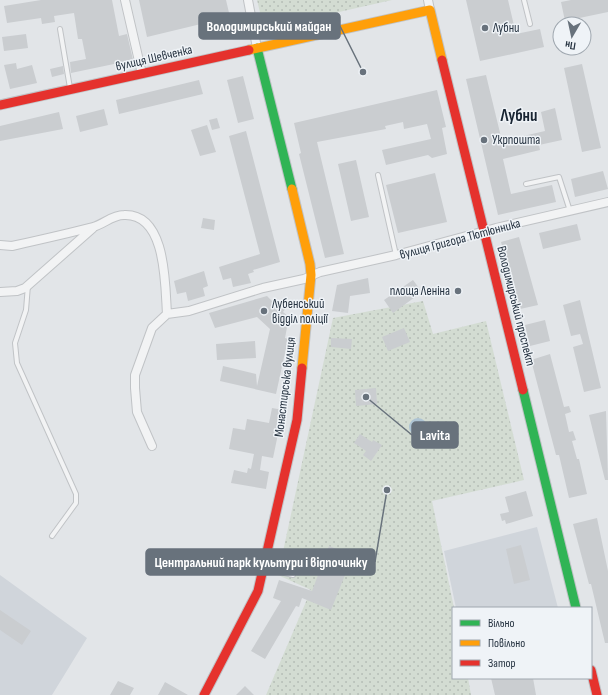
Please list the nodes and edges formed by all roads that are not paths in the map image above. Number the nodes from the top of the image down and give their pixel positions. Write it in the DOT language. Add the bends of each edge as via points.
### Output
graph roads {
  1 [pos="125,0"];
  2 [pos="248,0"];
  3 [pos="428,0"];
  4 [pos="524,0"];
  5 [pos="430,10"];
  6 [pos="530,24"];
  7 [pos="60,29"];
  8 [pos="257,48"];
  9 [pos="142,74"];
  10 [pos="71,90"];
  11 [pos="0,105"];
  12 [pos="378,175"];
  13 [pos="526,184"];
  14 [pos="608,202"];
  15 [pos="570,211"];
  16 [pos="95,226"];
  17 [pos="484,232"];
  18 [pos="0,245"];
  19 [pos="396,255"];
  20 [pos="311,275"];
  21 [pos="28,285"];
  22 [pos="0,292"];
  23 [pos="168,314"];
  24 [pos="152,446"];
  25 [pos="52,536"];
  26 [pos="263,568"];
  27 [pos="293,575"];
  28 [pos="576,607"];
  29 [pos="592,674"];
  30 [pos="204,695"];
  31 [pos="597,695"];
  1 -- 9 [label="street"];
  2 -- 8 [label="street"];
  3 -- 5 [label="street"];
  4 -- 6 [label="lane"];
  5 -- 8 [label="main road, вулиця Шевченка"];
  5 -- 17 [label="main road, Володимирський проспект"];
  7 -- 10 [label="lane"];
  8 -- 9 [label="main road, вулиця Шевченка"];
  8 -- 20 [label="main road, Монастирська вулиця"];
  9 -- 10 [label="main road, вулиця Шевченка"];
  10 -- 11 [label="main road, вулиця Шевченка"];
  12 -- 19 [label="lane"];
  13 -- 15 [label="lane" via="559,177"];
  14 -- 15 [label="street, вулиця Григора Тютюнника"];
  15 -- 17 [label="street, вулиця Григора Тютюнника"];
  16 -- 18 [label="street" via="12,246"];
  16 -- 21 [label="street"];
  16 -- 23 [label="street" via="125,215 136,217 150,227 161,250"];
  17 -- 19 [label="street, вулиця Григора Тютюнника"];
  17 -- 28 [label="main road, Володимирський проспект"];
  19 -- 20 [label="street, вулиця Григора Тютюнника"];
  20 -- 23 [label="street, вулиця Григора Тютюнника" via="189,311"];
  20 -- 26 [label="main road, Монастирська вулиця" via="297,420"];
  21 -- 22 [label="street" via="17,291"];
  21 -- 25 [label="lane" via="26,310 15,343 17,363 76,494 76,503"];
  23 -- 24 [label="street" via="152,328 136,375 137,412"];
  26 -- 27 [label="lane"];
  26 -- 30 [label="main road, Монастирська вулиця" via="251,607"];
  29 -- 31 [label="main road"];
}
